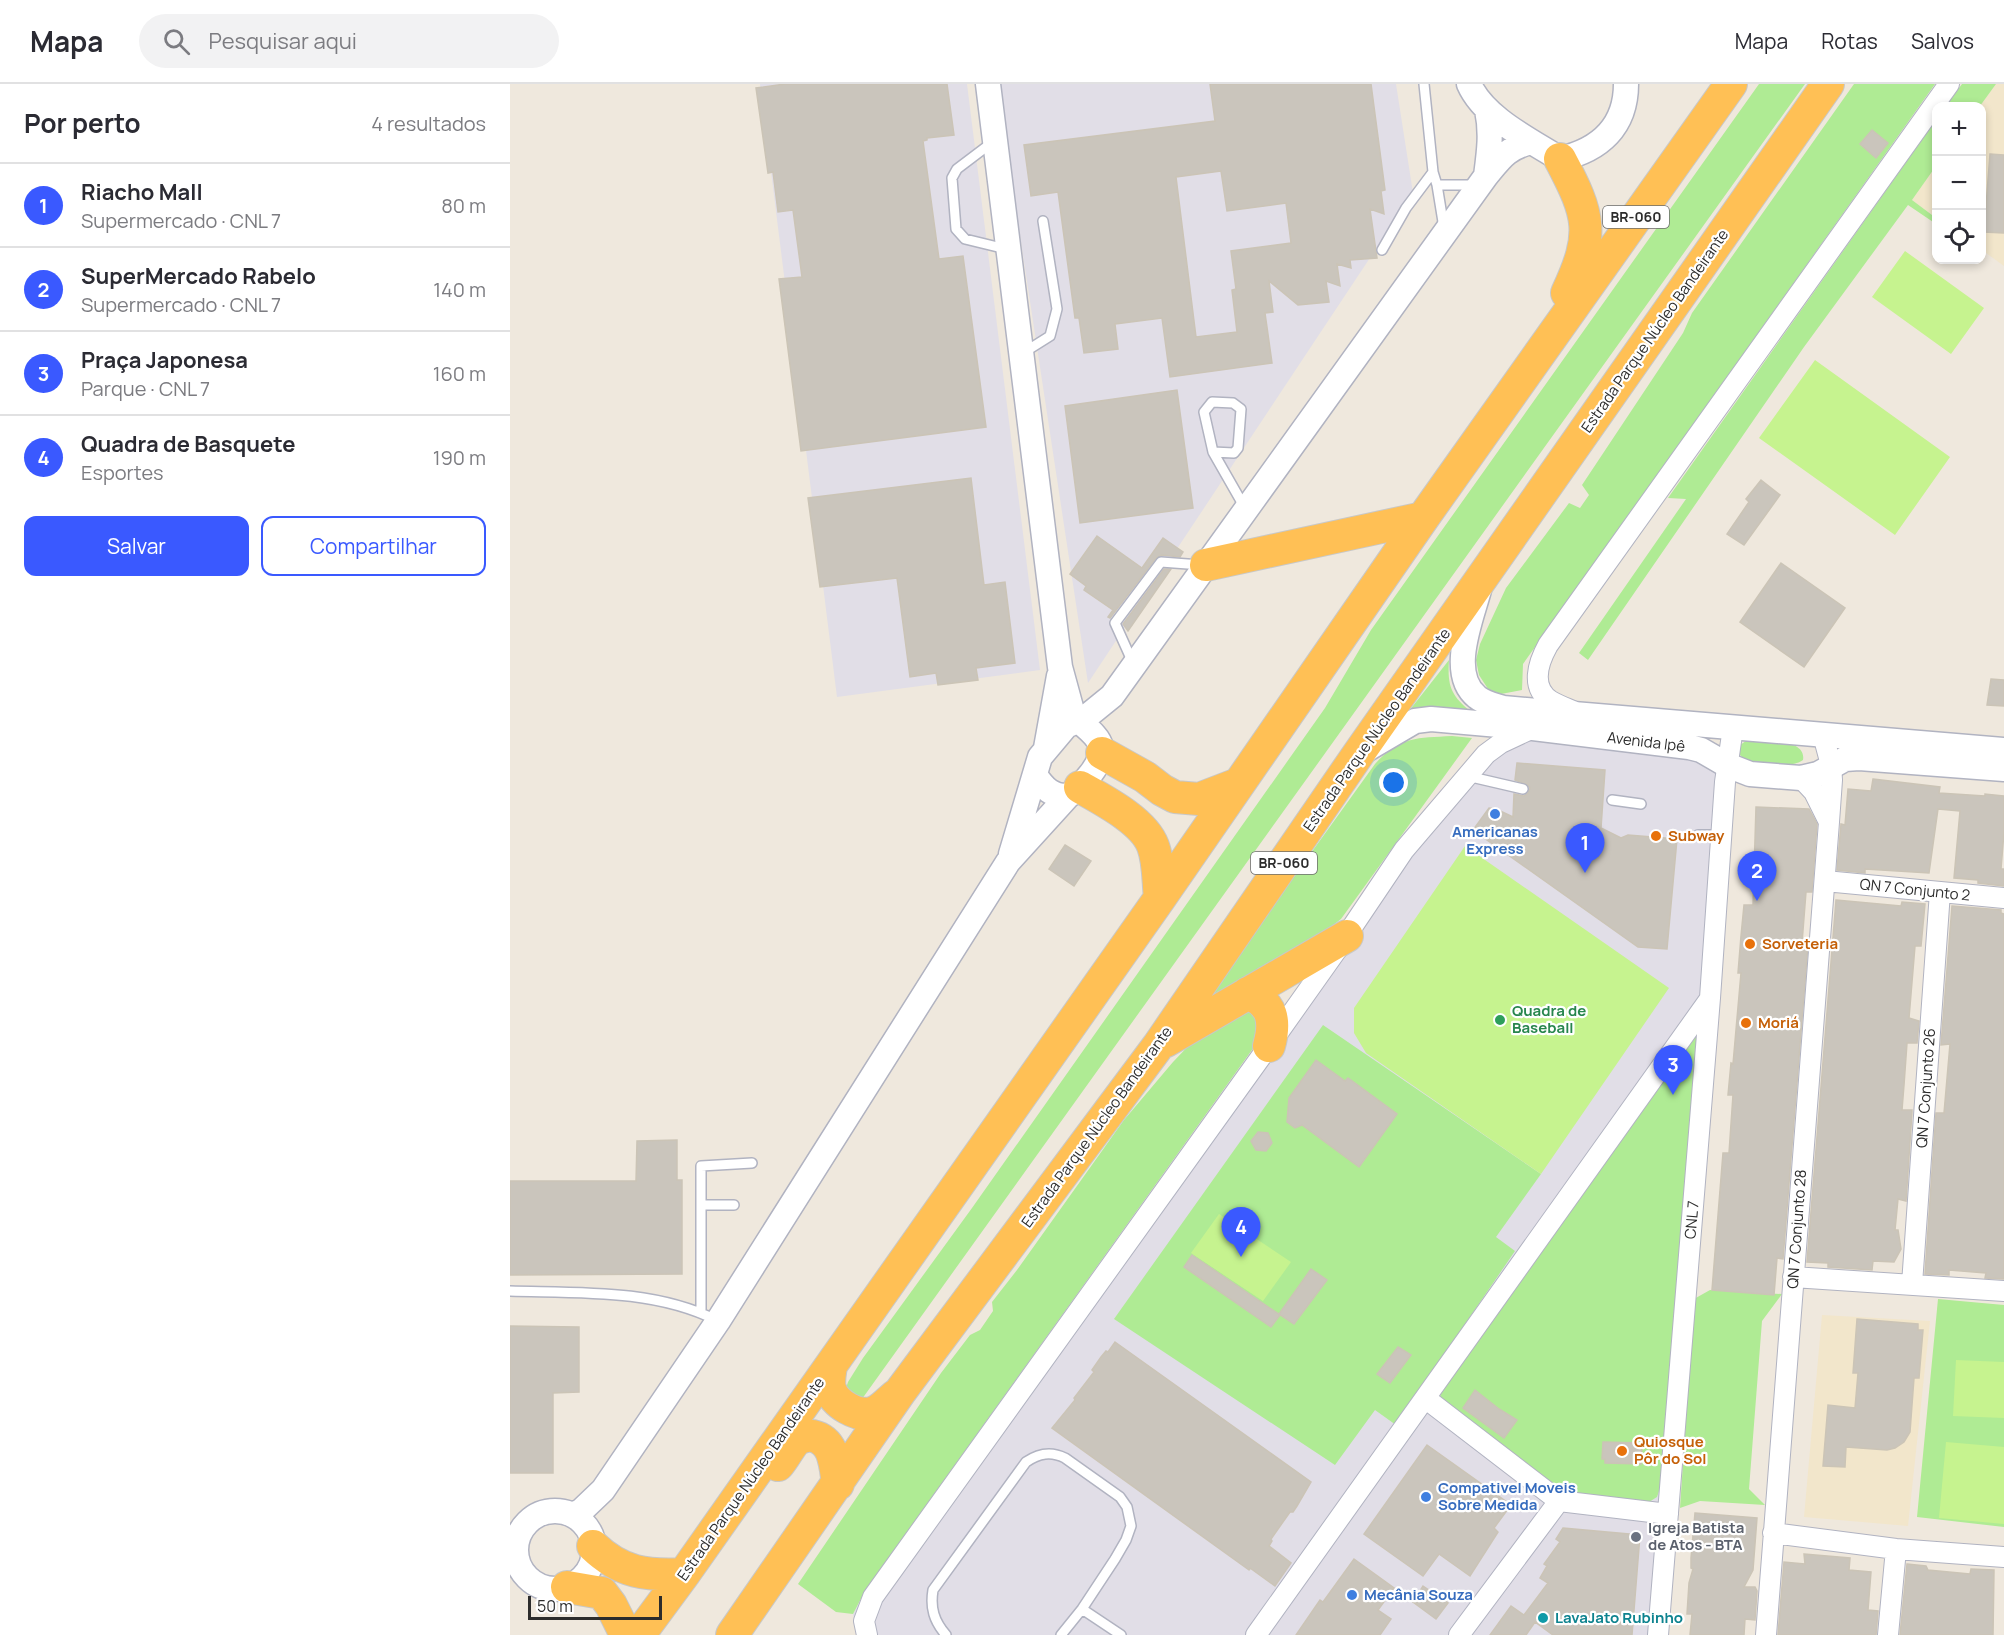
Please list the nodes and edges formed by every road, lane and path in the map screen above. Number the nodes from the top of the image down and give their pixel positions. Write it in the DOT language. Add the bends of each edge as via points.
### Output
graph roads {
  1 [pos="988,84"];
  2 [pos="1424,84"];
  3 [pos="1469,84"];
  4 [pos="1626,84"];
  5 [pos="1731,84"];
  6 [pos="1828,84"];
  7 [pos="1949,84"];
  8 [pos="1488,110"];
  9 [pos="995,140"];
  10 [pos="1531,142"];
  11 [pos="1560,159"];
  12 [pos="1433,172"];
  13 [pos="1483,180"];
  14 [pos="1437,184"];
  15 [pos="1043,221"];
  16 [pos="1445,233"];
  17 [pos="1009,250"];
  18 [pos="1382,250"];
  19 [pos="1541,351"];
  20 [pos="1021,354"];
  21 [pos="1214,452"];
  22 [pos="1246,510"];
  23 [pos="1424,518"];
  24 [pos="1206,565"];
  25 [pos="1481,582"];
  26 [pos="1134,666"];
  27 [pos="1060,667"];
  28 [pos="1112,696"];
  29 [pos="1578,713"];
  30 [pos="1078,722"];
  31 [pos="1533,728"];
  32 [pos="1733,728"];
  33 [pos="1823,735"];
  34 [pos="1100,747"];
  35 [pos="1046,750"];
  36 [pos="2004,750"];
  37 [pos="1359,753"];
  38 [pos="1727,765"];
  39 [pos="1831,765"];
  40 [pos="2004,769"];
  41 [pos="1750,774"];
  42 [pos="1035,775"];
  43 [pos="1467,776"];
  44 [pos="1801,778"];
  45 [pos="1238,784"];
  46 [pos="1523,789"];
  47 [pos="1074,791"];
  48 [pos="1612,800"];
  49 [pos="1641,804"];
  50 [pos="1724,805"];
  51 [pos="1829,822"];
  52 [pos="1698,835"];
  53 [pos="1721,836"];
  54 [pos="1008,862"];
  55 [pos="1825,881"];
  56 [pos="1940,892"];
  57 [pos="1160,898"];
  58 [pos="2004,898"];
  59 [pos="1347,936"];
  60 [pos="1248,993"];
  61 [pos="1710,998"];
  62 [pos="1158,1046"];
  63 [pos="1269,1046"];
  64 [pos="752,1163"];
  65 [pos="701,1205"];
  66 [pos="734,1205"];
  67 [pos="1794,1277"];
  68 [pos="1912,1284"];
  69 [pos="510,1291"];
  70 [pos="2004,1291"];
  71 [pos="710,1317"];
  72 [pos="831,1366"];
  73 [pos="900,1392"];
  74 [pos="1425,1398"];
  75 [pos="837,1484"];
  76 [pos="603,1490"];
  77 [pos="1559,1501"];
  78 [pos="1668,1514"];
  79 [pos="510,1515"];
  80 [pos="572,1515"];
  81 [pos="535,1516"];
  82 [pos="1773,1533"];
  83 [pos="592,1539"];
  84 [pos="1896,1549"];
  85 [pos="2004,1557"];
  86 [pos="515,1568"];
  87 [pos="684,1574"];
  88 [pos="567,1587"];
  89 [pos="1082,1609"];
  90 [pos="626,1635"];
  91 [pos="639,1635"];
  92 [pos="653,1635"];
  93 [pos="732,1635"];
  94 [pos="867,1635"];
  95 [pos="946,1635"];
  96 [pos="1060,1635"];
  97 [pos="1121,1635"];
  98 [pos="1256,1635"];
  99 [pos="1459,1635"];
  100 [pos="1658,1635"];
  101 [pos="1766,1635"];
  102 [pos="1888,1635"];
  1 -- 9 [label="street"];
  2 -- 12 [label="lane"];
  3 -- 8 [label="street"];
  4 -- 11 [label="street" via="1626,101 1609,134 1580,154"];
  5 -- 19 [label="highway, Estrada Parque Núcleo Bandeirante / BR-060"];
  6 -- 25 [label="highway, Estrada Parque Núcleo Bandeirante / BR-060"];
  7 -- 29 [label="street" via="1548,645 1538,666 1541,691 1551,701"];
  8 -- 10 [label="street"];
  8 -- 13 [label="street" via="1490,143"];
  9 -- 17 [label="street"];
  9 -- 17 [label="lane" via="952,178 956,229 965,239"];
  10 -- 11 [label="street"];
  10 -- 13 [label="street" via="1506,154"];
  11 -- 19 [label="highway" via="1583,210 1586,243"];
  12 -- 14 [label="lane"];
  12 -- 18 [label="lane"];
  13 -- 14 [label="lane"];
  13 -- 16 [label="street"];
  14 -- 16 [label="lane"];
  15 -- 20 [label="lane" via="1057,309 1050,336"];
  16 -- 22 [label="street"];
  17 -- 20 [label="street"];
  19 -- 23 [label="highway, Estrada Parque Núcleo Bandeirante / BR-060"];
  20 -- 27 [label="street"];
  21 -- 21 [label="lane" via="1204,412 1212,402 1233,403 1241,409 1238,448 1234,453"];
  21 -- 22 [label="lane"];
  22 -- 24 [label="street"];
  23 -- 24 [label="highway"];
  23 -- 45 [label="highway, Estrada Parque Núcleo Bandeirante / BR-060"];
  24 -- 26 [label="street"];
  24 -- 26 [label="lane" via="1161,562 1115,623"];
  25 -- 29 [label="street, Avenida Ipê" via="1462,656 1464,680 1471,692 1503,708"];
  25 -- 37 [label="highway, Estrada Parque Núcleo Bandeirante / BR-060"];
  26 -- 28 [label="street"];
  27 -- 30 [label="street"];
  27 -- 35 [label="street"];
  28 -- 30 [label="street"];
  28 -- 34 [label="street"];
  29 -- 32 [label="street, Avenida Ipê"];
  30 -- 34 [label="street"];
  30 -- 35 [label="street" via="1061,732"];
  31 -- 37 [label="street, Avenida Ipê" via="1415,721"];
  31 -- 38 [label="street, Avenida Ipê" via="1689,747"];
  31 -- 43 [label="street" via="1501,743"];
  32 -- 33 [label="street, Avenida Ipê"];
  32 -- 38 [label="street, CNL 7"];
  33 -- 36 [label="street, Avenida Ipê"];
  33 -- 39 [label="street, QN 7 Conjunto 28"];
  34 -- 45 [label="highway" via="1175,797 1199,800"];
  34 -- 47 [label="street" via="1089,776"];
  35 -- 42 [label="street"];
  37 -- 62 [label="highway, Estrada Parque Núcleo Bandeirante / BR-060"];
  38 -- 41 [label="street, Avenida Ipê"];
  38 -- 50 [label="street, CNL 7"];
  39 -- 40 [label="street, Avenida Ipê" via="1859,759"];
  39 -- 44 [label="street, Avenida Ipê" via="1818,774"];
  39 -- 51 [label="street, QN 7 Conjunto 28"];
  41 -- 44 [label="street, Avenida Ipê"];
  41 -- 50 [label="street"];
  42 -- 47 [label="street" via="1054,795"];
  42 -- 54 [label="street"];
  43 -- 46 [label="lane"];
  43 -- 59 [label="street" via="1404,850"];
  44 -- 51 [label="street" via="1814,792"];
  45 -- 57 [label="highway, Estrada Parque Núcleo Bandeirante / BR-060"];
  47 -- 54 [label="street"];
  47 -- 57 [label="highway" via="1137,824 1146,834 1155,853"];
  48 -- 49 [label="lane"];
  50 -- 53 [label="street, CNL 7"];
  51 -- 55 [label="street, QN 7 Conjunto 28"];
  52 -- 53 [label="lane"];
  53 -- 61 [label="street, CNL 7"];
  54 -- 71 [label="street"];
  55 -- 56 [label="street, QN 7 Conjunto 2"];
  55 -- 67 [label="street, QN 7 Conjunto 28"];
  56 -- 58 [label="street, QN 7 Conjunto 2"];
  56 -- 68 [label="street, QN 7 Conjunto 26"];
  57 -- 72 [label="highway, Estrada Parque Núcleo Bandeirante / BR-060"];
  59 -- 60 [label="highway"];
  59 -- 63 [label="street"];
  60 -- 62 [label="highway"];
  60 -- 63 [label="highway" via="1269,1009 1273,1027"];
  61 -- 74 [label="street"];
  61 -- 78 [label="street, CNL 7"];
  62 -- 73 [label="highway, Estrada Parque Núcleo Bandeirante / BR-060"];
  63 -- 94 [label="street" via="873,1597 864,1621"];
  64 -- 65 [label="lane" via="701,1166"];
  65 -- 66 [label="lane"];
  65 -- 71 [label="lane"];
  67 -- 68 [label="street"];
  67 -- 82 [label="street, QN 7 Conjunto 28"];
  68 -- 70 [label="street"];
  69 -- 71 [label="lane" via="626,1295"];
  71 -- 76 [label="street"];
  72 -- 73 [label="highway" via="829,1387 839,1402 850,1409 874,1413"];
  72 -- 87 [label="highway, Estrada Parque Núcleo Bandeirante / BR-060"];
  73 -- 75 [label="highway, Estrada Parque Núcleo Bandeirante / BR-060"];
  74 -- 77 [label="street"];
  74 -- 98 [label="street"];
  75 -- 92 [label="highway" via="828,1444 810,1435 795,1442"];
  75 -- 93 [label="highway, Estrada Parque Núcleo Bandeirante / BR-060"];
  76 -- 80 [label="street"];
  76 -- 83 [label="street" via="591,1522"];
  77 -- 78 [label="street"];
  77 -- 99 [label="street"];
  78 -- 100 [label="street, CNL 7"];
  79 -- 81 [label="street"];
  80 -- 81 [label="street" via="560,1511"];
  80 -- 83 [label="street" via="582,1522"];
  81 -- 86 [label="street" via="519,1534"];
  82 -- 84 [label="street"];
  82 -- 101 [label="street, QN 7 Conjunto 28"];
  83 -- 87 [label="highway" via="604,1556 630,1571 659,1576"];
  83 -- 88 [label="street" via="592,1559 587,1571"];
  84 -- 85 [label="street"];
  84 -- 102 [label="street"];
  86 -- 88 [label="street" via="541,1587"];
  87 -- 91 [label="highway, Estrada Parque Núcleo Bandeirante / BR-060"];
  88 -- 90 [label="highway" via="602,1593"];
  89 -- 95 [label="lane" via="1126,1540 1130,1516 1120,1497 1065,1458 1056,1453 1036,1455 1026,1462 933,1590 934,1617"];
  89 -- 96 [label="lane"];
  89 -- 97 [label="lane"];
}
